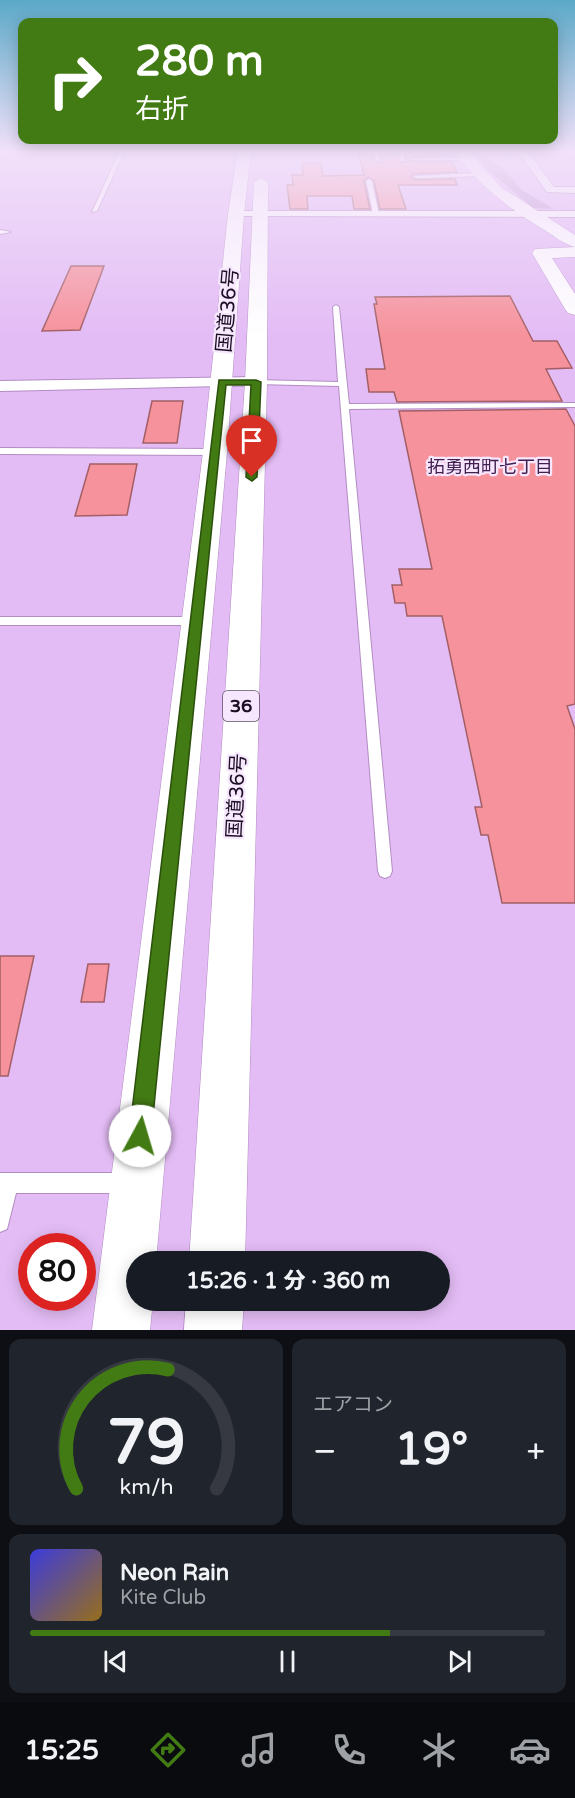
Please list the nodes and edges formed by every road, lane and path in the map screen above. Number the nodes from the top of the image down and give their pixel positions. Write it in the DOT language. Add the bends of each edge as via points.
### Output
graph roads {
  1 [pos="248,214"];
  2 [pos="376,214"];
  3 [pos="528,214"];
  4 [pos="575,214"];
  5 [pos="575,242"];
  6 [pos="575,252"];
  7 [pos="336,307"];
  8 [pos="575,309"];
  9 [pos="239,382"];
  10 [pos="342,384"];
  11 [pos="0,386"];
  12 [pos="575,405"];
  13 [pos="344,407"];
  14 [pos="0,451"];
  15 [pos="215,452"];
  16 [pos="0,621"];
  17 [pos="197,621"];
  18 [pos="385,871"];
  19 [pos="4,1183"];
  20 [pos="135,1183"];
  21 [pos="0,1222"];
  22 [pos="217,1251"];
  23 [pos="214,1311"];
  24 [pos="121,1330"];
  25 [pos="213,1330"];
  1 -- 2 [label="street"];
  1 -- 9 [label="main road, 国道36号 / 36"];
  2 -- 3 [label="street"];
  3 -- 4 [label="street"];
  3 -- 5 [label="main road"];
  6 -- 8 [label="main road" via="541,253"];
  7 -- 10 [label="lane"];
  9 -- 10 [label="lane"];
  9 -- 11 [label="street"];
  9 -- 15 [label="main road, 国道36号 / 36"];
  9 -- 22 [label="main road, 国道36号 / 36"];
  10 -- 13 [label="lane"];
  12 -- 13 [label="lane"];
  13 -- 18 [label="lane"];
  14 -- 15 [label="lane"];
  15 -- 17 [label="main road, 国道36号 / 36"];
  16 -- 17 [label="lane"];
  17 -- 20 [label="main road, 国道36号 / 36"];
  19 -- 20 [label="lane"];
  19 -- 21 [label="lane"];
  20 -- 24 [label="main road, 国道36号 / 36"];
  23 -- 25 [label="main road"];
}
